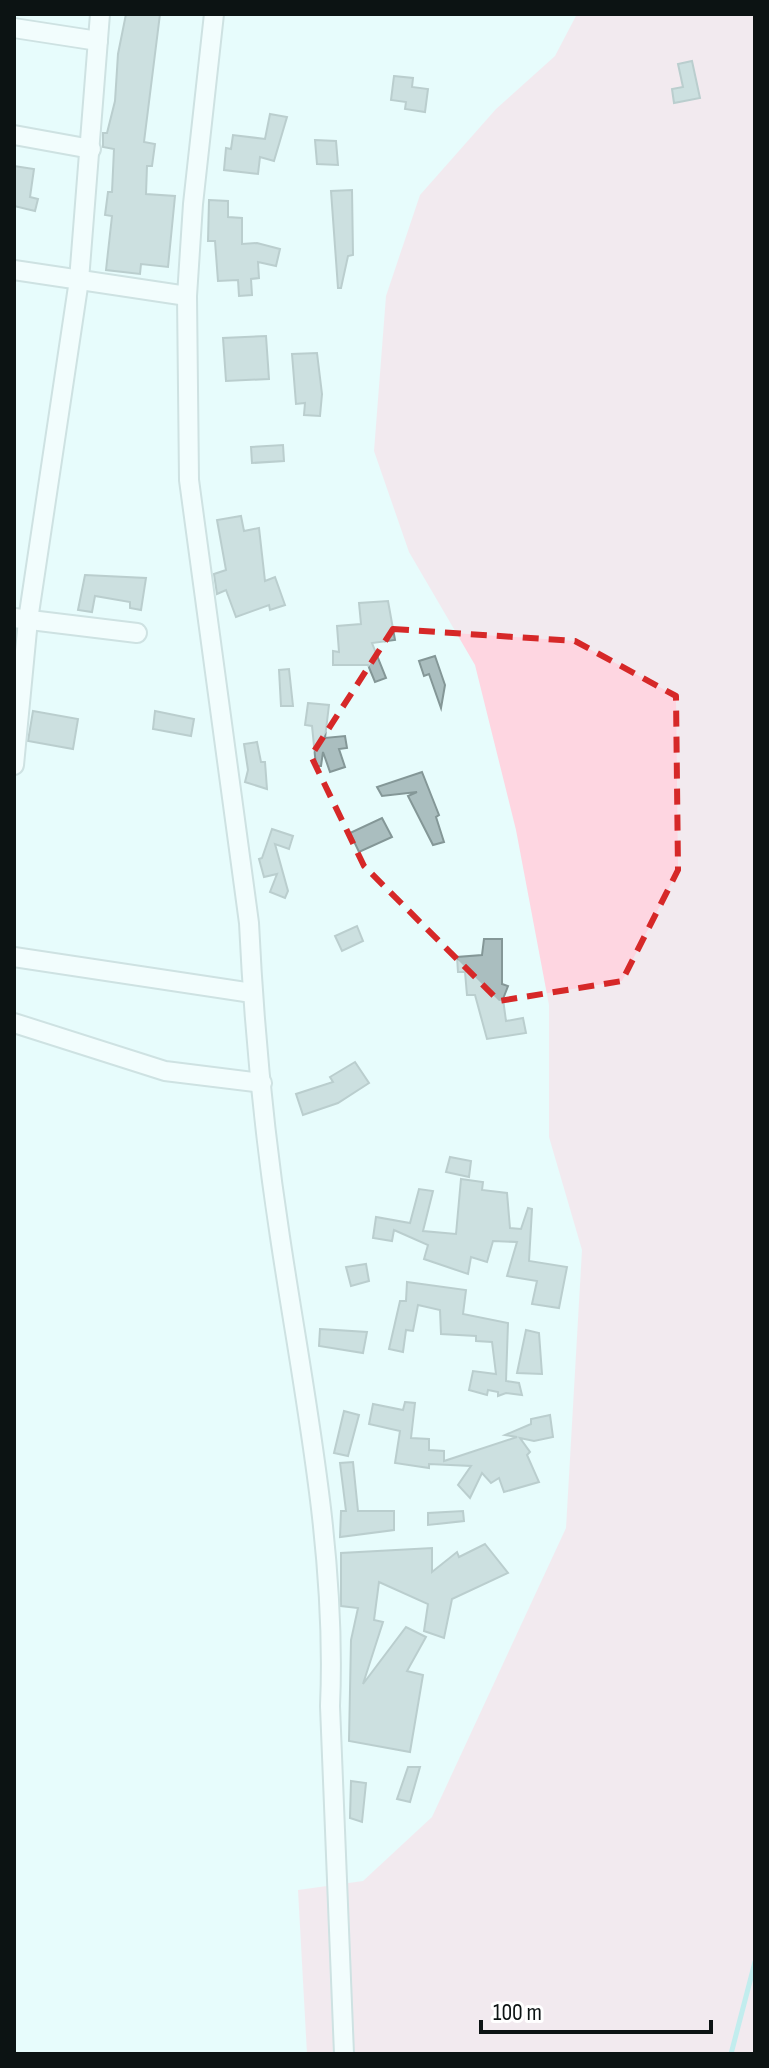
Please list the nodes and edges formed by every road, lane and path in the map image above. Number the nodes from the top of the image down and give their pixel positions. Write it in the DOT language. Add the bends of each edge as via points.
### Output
graph roads {
  1 [pos="100,14"];
  2 [pos="214,14"];
  3 [pos="14,28"];
  4 [pos="98,41"];
  5 [pos="14,135"];
  6 [pos="91,149"];
  7 [pos="14,270"];
  8 [pos="79,280"];
  9 [pos="187,296"];
  10 [pos="21,619"];
  11 [pos="137,633"];
  12 [pos="14,765"];
  13 [pos="14,957"];
  14 [pos="252,993"];
  15 [pos="14,1023"];
  16 [pos="262,1083"];
  17 [pos="344,2054"];
  1 -- 4 [label="street"];
  2 -- 9 [label="street"];
  3 -- 4 [label="street"];
  4 -- 6 [label="street"];
  5 -- 6 [label="street"];
  6 -- 8 [label="street"];
  7 -- 8 [label="street"];
  8 -- 9 [label="street"];
  8 -- 10 [label="street"];
  9 -- 14 [label="street" via="189,480 249,923"];
  10 -- 11 [label="street"];
  10 -- 12 [label="street"];
  13 -- 14 [label="street"];
  14 -- 16 [label="street"];
  15 -- 16 [label="street" via="165,1071"];
  16 -- 17 [label="street" via="279,1234 312,1440 333,1651 330,1706"];
}
